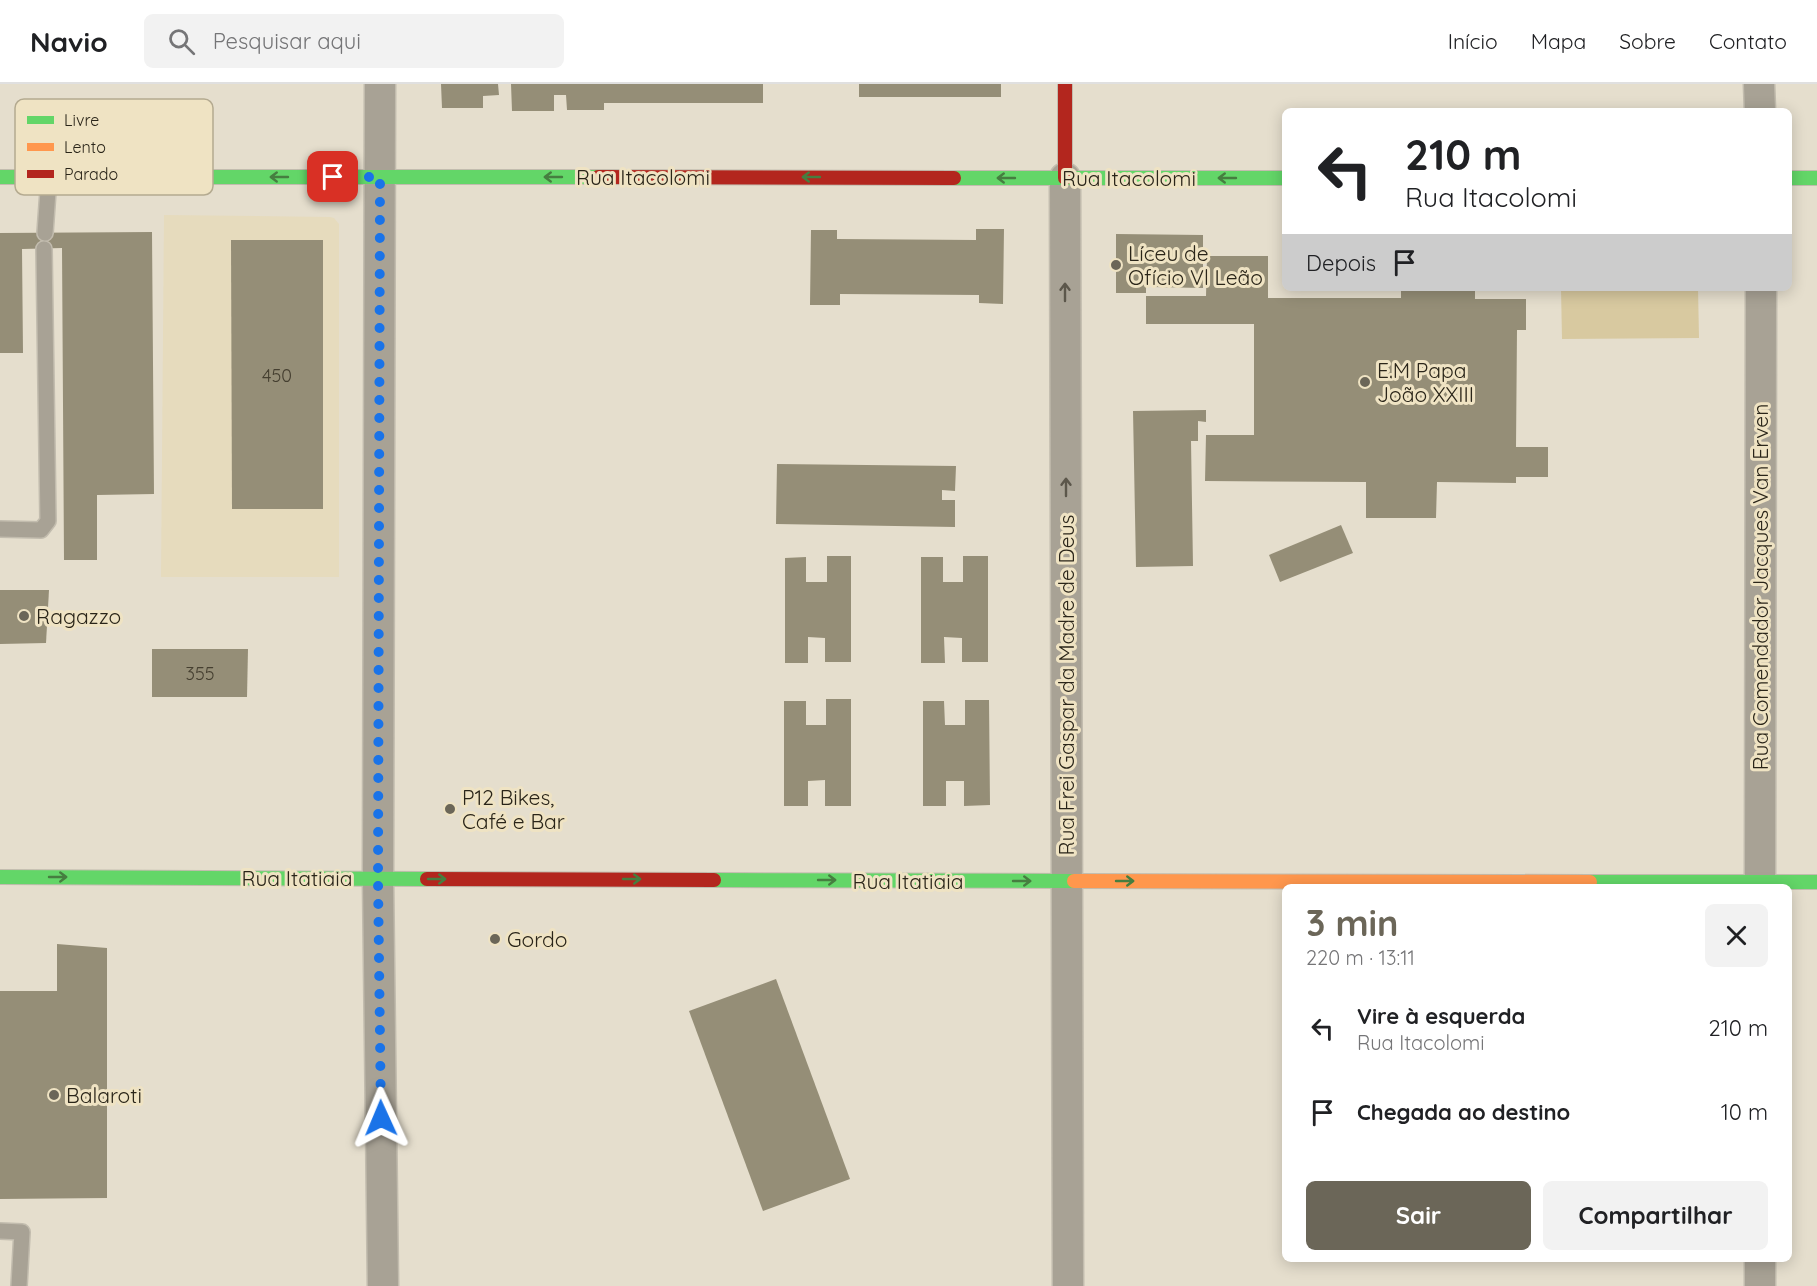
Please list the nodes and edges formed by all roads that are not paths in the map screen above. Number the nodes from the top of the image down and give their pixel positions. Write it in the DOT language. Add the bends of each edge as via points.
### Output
graph roads {
  1 [pos="380,84"];
  2 [pos="1065,84"];
  3 [pos="1759,84"];
  4 [pos="1760,108"];
  5 [pos="213,177"];
  6 [pos="380,177"];
  7 [pos="1065,178"];
  8 [pos="1282,178"];
  9 [pos="1792,178"];
  10 [pos="1817,178"];
  11 [pos="48,195"];
  12 [pos="45,233"];
  13 [pos="44,249"];
  14 [pos="1761,291"];
  15 [pos="0,529"];
  16 [pos="0,877"];
  17 [pos="378,879"];
  18 [pos="1067,881"];
  19 [pos="1817,882"];
  20 [pos="1760,884"];
  21 [pos="0,1231"];
  22 [pos="1760,1262"];
  23 [pos="19,1286"];
  24 [pos="383,1286"];
  25 [pos="1068,1286"];
  26 [pos="1760,1286"];
  1 -- 6 [label="street"];
  2 -- 7 [label="main road, Rua Frei Gaspar da Madre de Deus"];
  3 -- 4 [label="street"];
  6 -- 5 [label="main road, Rua Itacolomi, one-way"];
  7 -- 6 [label="main road, Rua Itacolomi, one-way"];
  6 -- 17 [label="street"];
  8 -- 7 [label="main road, Rua Itacolomi, one-way"];
  18 -- 7 [label="street, Rua Frei Gaspar da Madre de Deus, one-way"];
  9 -- 10 [label="main road"];
  11 -- 12 [label="lane"];
  13 -- 15 [label="lane" via="48,521 41,530"];
  14 -- 20 [label="street, Rua Comendador Jacques Van Erven"];
  16 -- 17 [label="main road, Rua Itatiaia, one-way"];
  17 -- 18 [label="main road, Rua Itatiaia, one-way"];
  17 -- 24 [label="street"];
  18 -- 20 [label="main road, Rua Itatiaia, one-way"];
  18 -- 25 [label="street, Rua Frei Gaspar da Madre de Deus"];
  19 -- 20 [label="main road, Rua Itatiaia"];
  21 -- 23 [label="lane" via="22,1232"];
  22 -- 26 [label="street"];
}
